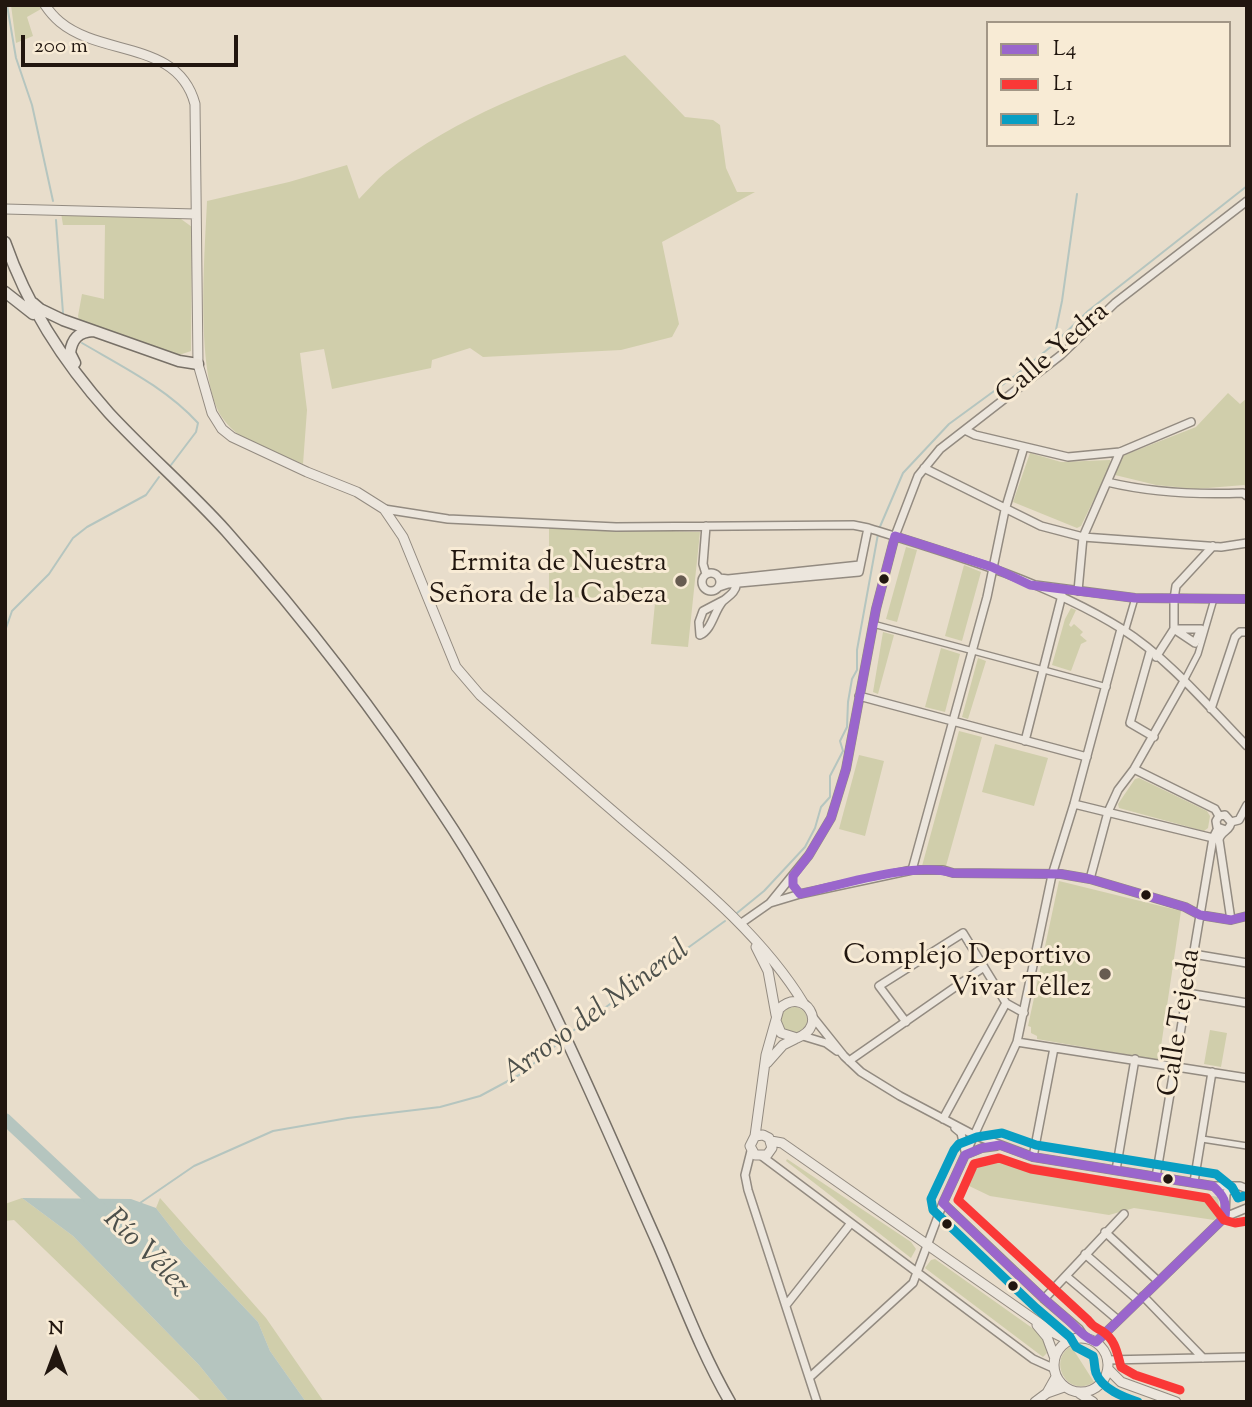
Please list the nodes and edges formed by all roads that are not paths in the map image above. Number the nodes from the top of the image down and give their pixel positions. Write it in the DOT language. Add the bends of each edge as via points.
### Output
graph roads {
  1 [pos="45,5"];
  2 [pos="1247,201"];
  3 [pos="9,209"];
  4 [pos="195,214"];
  5 [pos="5,242"];
  6 [pos="5,292"];
  7 [pos="27,295"];
  8 [pos="41,321"];
  9 [pos="96,331"];
  10 [pos="198,364"];
  11 [pos="92,392"];
  12 [pos="1191,422"];
  13 [pos="964,430"];
  14 [pos="1024,447"];
  15 [pos="1120,452"];
  16 [pos="924,468"];
  17 [pos="1107,482"];
  18 [pos="1246,495"];
  19 [pos="384,509"];
  20 [pos="1005,510"];
  21 [pos="706,526"];
  22 [pos="868,528"];
  23 [pos="895,536"];
  24 [pos="1083,537"];
  25 [pos="1247,543"];
  26 [pos="1213,546"];
  27 [pos="992,567"];
  28 [pos="860,568"];
  29 [pos="706,574"];
  30 [pos="719,578"];
  31 [pos="737,583"];
  32 [pos="719,587"];
  33 [pos="1070,594"];
  34 [pos="1136,598"];
  35 [pos="1174,599"];
  36 [pos="1214,599"];
  37 [pos="1247,599"];
  38 [pos="723,600"];
  39 [pos="873,624"];
  40 [pos="1123,630"];
  41 [pos="1243,632"];
  42 [pos="972,650"];
  43 [pos="1153,654"];
  44 [pos="1044,669"];
  45 [pos="1184,681"];
  46 [pos="1107,687"];
  47 [pos="859,696"];
  48 [pos="1211,709"];
  49 [pos="953,722"];
  50 [pos="1154,737"];
  51 [pos="1025,741"];
  52 [pos="1247,746"];
  53 [pos="1087,757"];
  54 [pos="1134,769"];
  55 [pos="1074,804"];
  56 [pos="1247,805"];
  57 [pos="1108,812"];
  58 [pos="1219,816"];
  59 [pos="1231,822"];
  60 [pos="1222,829"];
  61 [pos="1213,838"];
  62 [pos="912,870"];
  63 [pos="1052,875"];
  64 [pos="793,876"];
  65 [pos="1090,879"];
  66 [pos="800,894"];
  67 [pos="770,904"];
  68 [pos="1200,915"];
  69 [pos="1247,916"];
  70 [pos="1231,920"];
  71 [pos="740,925"];
  72 [pos="748,933"];
  73 [pos="1194,954"];
  74 [pos="1247,963"];
  75 [pos="984,967"];
  76 [pos="1187,993"];
  77 [pos="1006,1003"];
  78 [pos="1247,1003"];
  79 [pos="804,1004"];
  80 [pos="1024,1013"];
  81 [pos="812,1016"];
  82 [pos="776,1018"];
  83 [pos="906,1022"];
  84 [pos="800,1037"];
  85 [pos="1017,1042"];
  86 [pos="1054,1048"];
  87 [pos="846,1059"];
  88 [pos="1135,1059"];
  89 [pos="766,1065"];
  90 [pos="1175,1066"];
  91 [pos="1212,1072"];
  92 [pos="1247,1078"];
  93 [pos="947,1121"];
  94 [pos="974,1135"];
  95 [pos="763,1138"];
  96 [pos="1202,1139"];
  97 [pos="1000,1145"];
  98 [pos="1247,1146"];
  99 [pos="761,1154"];
  100 [pos="964,1156"];
  101 [pos="1033,1157"];
  102 [pos="802,1159"];
  103 [pos="1116,1170"];
  104 [pos="1156,1177"];
  105 [pos="1194,1182"];
  106 [pos="1213,1186"];
  107 [pos="1242,1186"];
  108 [pos="1226,1202"];
  109 [pos="943,1203"];
  110 [pos="1247,1208"];
  111 [pos="1236,1211"];
  112 [pos="1124,1214"];
  113 [pos="1225,1217"];
  114 [pos="851,1223"];
  115 [pos="1105,1233"];
  116 [pos="926,1244"];
  117 [pos="1085,1254"];
  118 [pos="918,1274"];
  119 [pos="1066,1276"];
  120 [pos="1158,1281"];
  121 [pos="1140,1298"];
  122 [pos="1044,1299"];
  123 [pos="786,1304"];
  124 [pos="1030,1316"];
  125 [pos="1118,1320"];
  126 [pos="1085,1338"];
  127 [pos="1068,1340"];
  128 [pos="1096,1342"];
  129 [pos="1054,1356"];
  130 [pos="1247,1357"];
  131 [pos="1203,1358"];
  132 [pos="1108,1365"];
  133 [pos="1054,1373"];
  134 [pos="810,1377"];
  135 [pos="721,1386"];
  136 [pos="1063,1387"];
  137 [pos="1077,1392"];
  138 [pos="1046,1393"];
  139 [pos="724,1402"];
  140 [pos="730,1402"];
  141 [pos="817,1402"];
  142 [pos="1035,1402"];
  143 [pos="1093,1402"];
  144 [pos="1176,1402"];
  1 -- 4 [label="street" via="60,23 156,59 184,78 195,104"];
  2 -- 13 [label="street, Calle Yedra" via="1115,303 1061,355"];
  3 -- 4 [label="street"];
  4 -- 10 [label="street"];
  5 -- 7 [label="main road"];
  6 -- 8 [label="main road"];
  7 -- 8 [label="main road"];
  7 -- 9 [label="main road" via="40,309"];
  8 -- 11 [label="main road"];
  9 -- 10 [label="main road"];
  9 -- 11 [label="main road" via="81,333 70,353"];
  10 -- 19 [label="street" via="212,413 232,437 357,492"];
  11 -- 135 [label="main road" via="223,528 308,628 384,726 444,815 492,893 562,1029"];
  12 -- 15 [label="street"];
  13 -- 14 [label="street"];
  13 -- 16 [label="street, Calle Yedra"];
  14 -- 15 [label="street" via="1068,457"];
  14 -- 20 [label="street"];
  15 -- 17 [label="street"];
  16 -- 20 [label="street"];
  16 -- 23 [label="street, Calle Yedra"];
  17 -- 18 [label="street" via="1161,493"];
  17 -- 24 [label="street"];
  19 -- 21 [label="street" via="448,520"];
  19 -- 71 [label="street" via="403,537 456,667 481,695"];
  20 -- 24 [label="street"];
  20 -- 27 [label="street"];
  21 -- 22 [label="street"];
  21 -- 29 [label="street"];
  22 -- 23 [label="street"];
  22 -- 28 [label="street"];
  23 -- 27 [label="street"];
  23 -- 39 [label="street, Calle Yedra"];
  24 -- 26 [label="street"];
  24 -- 33 [label="street"];
  25 -- 26 [label="street"];
  26 -- 35 [label="street" via="1176,586"];
  27 -- 33 [label="street" via="1030,585"];
  27 -- 42 [label="street"];
  28 -- 30 [label="street"];
  28 -- 31 [label="street"];
  29 -- 30 [label="street"];
  29 -- 32 [label="street" via="704,587 711,591"];
  30 -- 32 [label="street"];
  31 -- 32 [label="street"];
  31 -- 38 [label="street" via="731,596"];
  33 -- 34 [label="street"];
  33 -- 40 [label="street"];
  33 -- 44 [label="street"];
  34 -- 35 [label="street"];
  34 -- 40 [label="street"];
  35 -- 36 [label="street"];
  35 -- 43 [label="street" via="1174,629"];
  36 -- 37 [label="street"];
  36 -- 45 [label="street" via="1198,654"];
  38 -- 38 [label="street" via="707,632 700,635 704,611"];
  39 -- 42 [label="street"];
  39 -- 47 [label="street, Calle Yedra"];
  40 -- 43 [label="street"];
  40 -- 46 [label="street"];
  41 -- 48 [label="street" via="1235,637"];
  42 -- 44 [label="street"];
  42 -- 49 [label="street"];
  43 -- 45 [label="street"];
  43 -- 50 [label="street" via="1130,723"];
  44 -- 46 [label="street"];
  44 -- 51 [label="street"];
  45 -- 48 [label="street"];
  45 -- 50 [label="street"];
  46 -- 53 [label="street"];
  47 -- 49 [label="street"];
  47 -- 64 [label="street, Calle Yedra" via="846,769 831,818"];
  48 -- 52 [label="street"];
  49 -- 51 [label="street"];
  49 -- 62 [label="street"];
  50 -- 54 [label="street"];
  51 -- 53 [label="street"];
  53 -- 55 [label="street"];
  54 -- 57 [label="street"];
  54 -- 58 [label="street" via="1215,809"];
  55 -- 57 [label="street"];
  55 -- 63 [label="street"];
  56 -- 59 [label="street" via="1239,820"];
  57 -- 61 [label="street"];
  57 -- 65 [label="street"];
  58 -- 59 [label="street" via="1228,816"];
  58 -- 60 [label="street" via="1216,821"];
  59 -- 60 [label="street"];
  60 -- 61 [label="street, Calle Tejeda"];
  60 -- 70 [label="street, Calle Tejeda" via="1219,840"];
  61 -- 68 [label="street, Calle Tejeda"];
  62 -- 63 [label="street"];
  62 -- 66 [label="street"];
  63 -- 65 [label="street"];
  63 -- 80 [label="street"];
  64 -- 66 [label="street"];
  64 -- 67 [label="street, Calle Yedra"];
  65 -- 68 [label="street"];
  66 -- 67 [label="street"];
  67 -- 71 [label="street"];
  68 -- 70 [label="street"];
  68 -- 73 [label="street, Calle Tejeda"];
  69 -- 70 [label="street"];
  71 -- 72 [label="street"];
  72 -- 79 [label="street"];
  72 -- 82 [label="street" via="768,971"];
  73 -- 74 [label="street"];
  73 -- 76 [label="street, Calle Tejeda"];
  75 -- 77 [label="street"];
  75 -- 83 [label="street"];
  75 -- 83 [label="street" via="962,933 879,986"];
  76 -- 78 [label="street"];
  76 -- 90 [label="street, Calle Tejeda"];
  77 -- 80 [label="street"];
  77 -- 93 [label="street"];
  79 -- 81 [label="street"];
  79 -- 82 [label="street" via="784,1004"];
  80 -- 85 [label="street"];
  81 -- 84 [label="street" via="811,1028"];
  81 -- 87 [label="street"];
  82 -- 84 [label="street" via="781,1033"];
  82 -- 89 [label="street"];
  83 -- 87 [label="street"];
  84 -- 87 [label="street" via="826,1043"];
  84 -- 89 [label="street" via="783,1045"];
  85 -- 86 [label="street"];
  85 -- 94 [label="street"];
  86 -- 88 [label="street"];
  86 -- 101 [label="street"];
  87 -- 93 [label="street"];
  88 -- 90 [label="street"];
  88 -- 103 [label="street"];
  89 -- 95 [label="street" via="757,1111"];
  90 -- 91 [label="street"];
  90 -- 104 [label="street, Calle Tejeda"];
  91 -- 92 [label="street"];
  91 -- 96 [label="street"];
  93 -- 94 [label="street"];
  93 -- 100 [label="street" via="961,1133"];
  94 -- 97 [label="street"];
  94 -- 100 [label="street"];
  95 -- 99 [label="street"];
  95 -- 99 [label="street" via="750,1146"];
  95 -- 102 [label="street" via="782,1143"];
  96 -- 98 [label="street"];
  96 -- 105 [label="street"];
  97 -- 100 [label="street"];
  97 -- 101 [label="street"];
  99 -- 102 [label="street" via="781,1151"];
  99 -- 114 [label="street"];
  99 -- 123 [label="street" via="745,1175"];
  100 -- 109 [label="street"];
  101 -- 103 [label="street"];
  102 -- 116 [label="street"];
  103 -- 104 [label="street"];
  104 -- 105 [label="street"];
  105 -- 106 [label="street"];
  106 -- 107 [label="street"];
  106 -- 108 [label="street"];
  107 -- 108 [label="street" via="1230,1188"];
  108 -- 111 [label="street"];
  108 -- 113 [label="street"];
  109 -- 116 [label="street"];
  109 -- 122 [label="street"];
  110 -- 111 [label="street"];
  111 -- 113 [label="street"];
  112 -- 115 [label="street"];
  113 -- 120 [label="street"];
  114 -- 118 [label="street"];
  114 -- 123 [label="street"];
  115 -- 117 [label="street"];
  115 -- 120 [label="street"];
  116 -- 118 [label="street"];
  116 -- 124 [label="street"];
  117 -- 119 [label="street"];
  117 -- 121 [label="street"];
  118 -- 133 [label="street"];
  118 -- 134 [label="street"];
  119 -- 122 [label="street"];
  119 -- 125 [label="street"];
  120 -- 121 [label="street"];
  121 -- 125 [label="street"];
  121 -- 131 [label="street"];
  122 -- 126 [label="street"];
  123 -- 134 [label="street"];
  124 -- 127 [label="street"];
  124 -- 129 [label="street" via="1047,1337"];
  125 -- 128 [label="street"];
  126 -- 127 [label="street"];
  126 -- 128 [label="street"];
  127 -- 129 [label="street"];
  128 -- 132 [label="street"];
  129 -- 133 [label="street"];
  130 -- 131 [label="street"];
  131 -- 132 [label="street"];
  132 -- 137 [label="street" via="1100,1385"];
  132 -- 144 [label="street" via="1121,1382"];
  133 -- 136 [label="street"];
  133 -- 138 [label="street"];
  134 -- 141 [label="street"];
  135 -- 139 [label="main road"];
  135 -- 140 [label="main road"];
  136 -- 137 [label="street"];
  136 -- 138 [label="street"];
  137 -- 143 [label="street"];
  138 -- 142 [label="street"];
}
